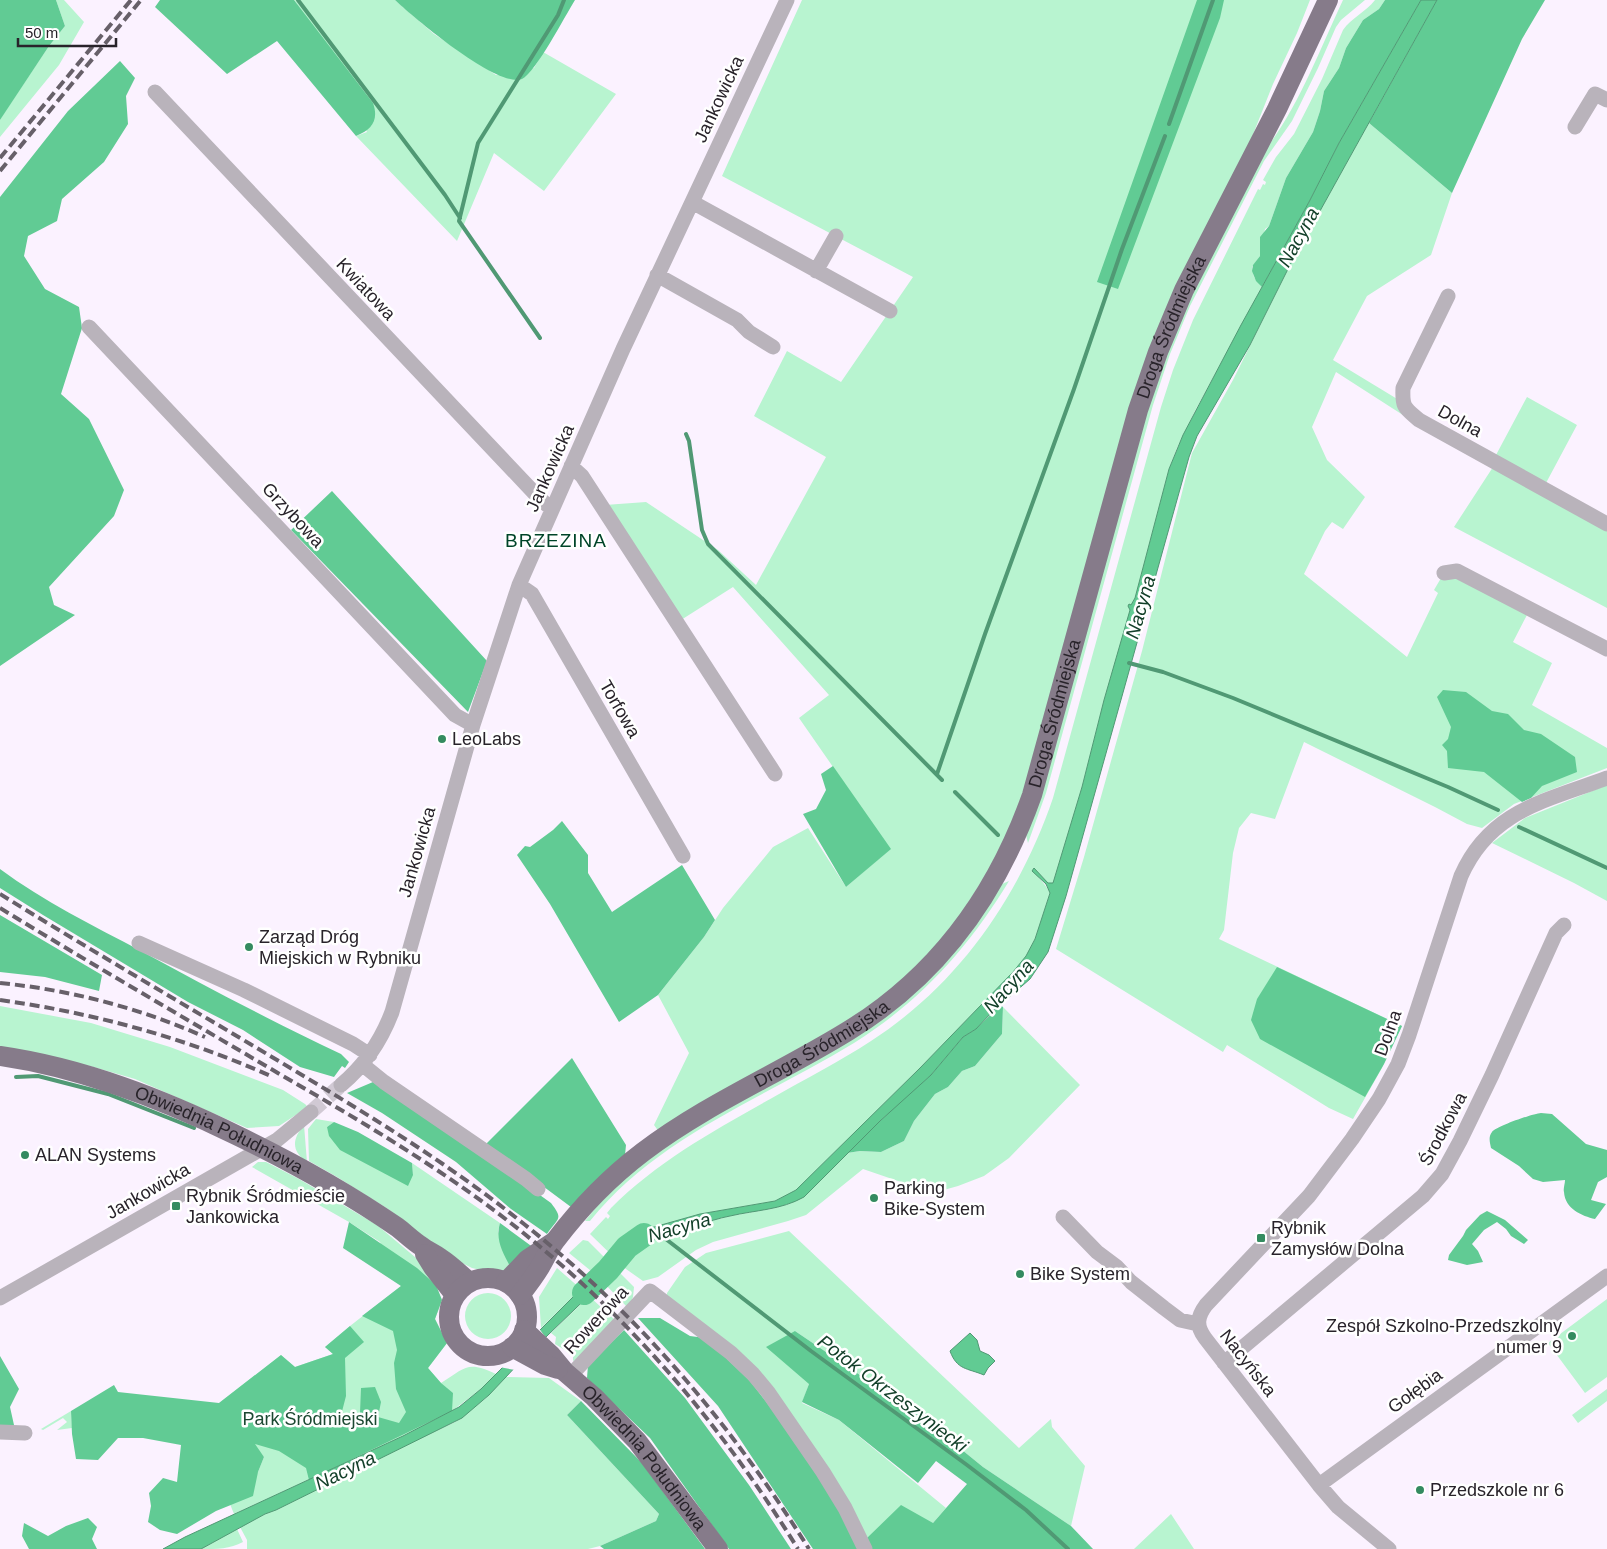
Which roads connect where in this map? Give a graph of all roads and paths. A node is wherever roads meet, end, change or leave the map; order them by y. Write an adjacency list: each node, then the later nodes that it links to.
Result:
1 (787, 0): 6 (street, Jankowicka)
2 (1325, 4): 34 (main road, Droga Śródmiejska)
3 (155, 92): 15 (street, Kwiatowa)
4 (1607, 100): 5 (street)
5 (1575, 127)
6 (692, 202): 8 (street); 9 (street, Jankowicka)
7 (836, 236): 8 (street)
8 (816, 271): 11 (street)
9 (657, 275): 13 (street); 14 (street, Jankowicka)
10 (1448, 296): 16 (street, Dolna)
11 (890, 311)
12 (89, 327): 20 (street, Grzybowa)
13 (773, 347)
14 (571, 466): 15 (street, Jankowicka); 21 (street)
15 (552, 509): 18 (street, Jankowicka)
16 (1607, 524)
17 (1444, 573): 19 (street)
18 (519, 585): 20 (street, Jankowicka); 23 (street, Torfowa)
19 (1607, 649)
20 (474, 725): 27 (street, Jankowicka)
21 (775, 774)
22 (1607, 778): 37 (street, Dolna)
23 (683, 856)
24 (1564, 924): 41 (street, Środkowa)
25 (138, 943): 27 (street)
26 (0, 1056): 30 (main road, Obwiednia Południowa)
27 (366, 1060): 28 (street, Jankowicka); 31 (street)
28 (342, 1085)
29 (311, 1112): 30 (street, Jankowicka)
30 (262, 1148): 35 (main road, Obwiednia Południowa); 36 (street, Jankowicka)
31 (538, 1190)
32 (1063, 1217): 37 (street, Nacyńska)
33 (1607, 1276): 45 (street, Gołębia)
34 (513, 1288): 35 (main road); 38 (main road)
35 (462, 1289): 39 (main road)
36 (0, 1298)
37 (1198, 1324): 41 (street, Nacyńska)
38 (524, 1330): 39 (main road); 40 (main road, Obwiednia Południowa)
39 (512, 1347): 40 (main road, Obwiednia Południowa)
40 (548, 1360): 42 (main road, Obwiednia Południowa)
41 (1224, 1363): 45 (street, Nacyńska)
42 (567, 1374): 46 (main road, Obwiednia Południowa); 47 (street, Rowerowa)
43 (0, 1432): 44 (street)
44 (25, 1433)
45 (1318, 1485): 48 (street, Nacyńska)
46 (718, 1549)
47 (865, 1549)
48 (1389, 1549)

